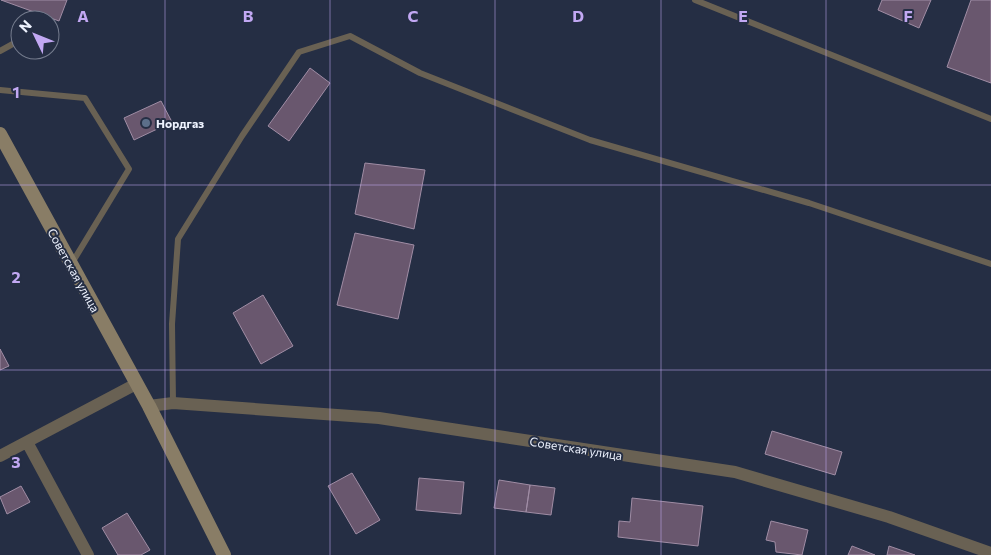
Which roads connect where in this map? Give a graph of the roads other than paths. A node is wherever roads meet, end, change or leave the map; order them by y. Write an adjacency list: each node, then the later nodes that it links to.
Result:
1 (695, 0): 3 (lane)
2 (0, 90): 5 (lane)
3 (991, 119)
4 (0, 134): 5 (main road, Советская улица)
5 (71, 264): 7 (main road, Советская улица)
6 (991, 264): 8 (lane)
7 (136, 384): 9 (main road, Советская улица); 10 (street)
8 (173, 403): 9 (street, Советская улица); 12 (street, Советская улица)
9 (149, 406): 14 (main road, Советская улица)
10 (27, 442): 11 (street); 13 (street)
11 (0, 456)
12 (991, 553)
13 (88, 555)
14 (224, 555)

